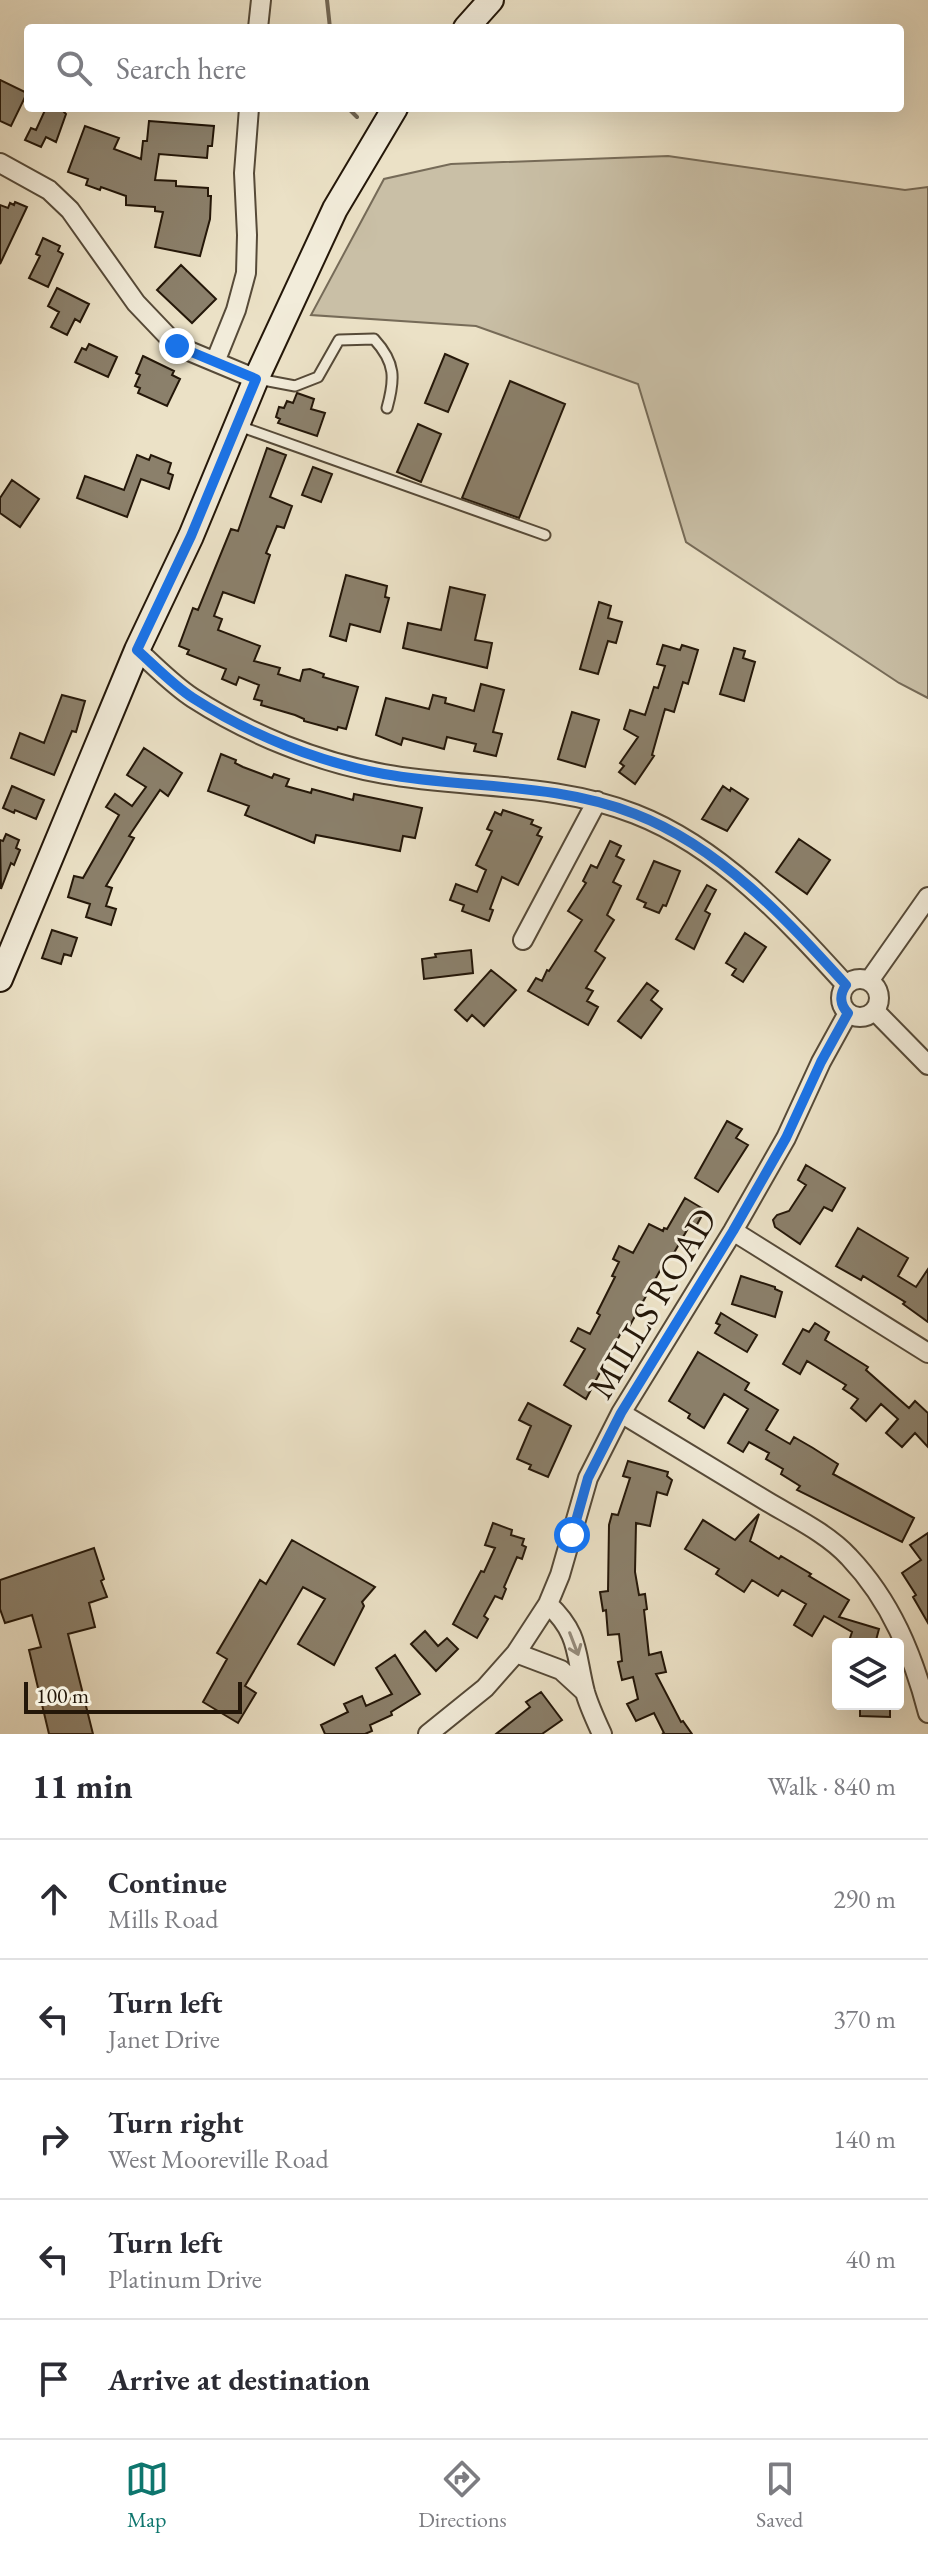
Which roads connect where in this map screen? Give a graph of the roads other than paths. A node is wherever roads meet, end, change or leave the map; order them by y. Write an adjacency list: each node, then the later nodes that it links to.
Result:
1 (261, 0): 3 (street)
2 (491, 0): 4 (main road)
3 (258, 24)
4 (470, 24)
5 (249, 112): 8 (street)
6 (393, 112): 9 (main road)
7 (0, 163): 8 (street)
8 (215, 362): 9 (street)
9 (256, 379): 10 (lane); 11 (main road)
10 (387, 408)
11 (236, 425): 12 (lane); 13 (main road)
12 (545, 535)
13 (137, 650): 14 (street); 17 (main road)
14 (597, 801): 16 (street); 19 (street)
15 (928, 897): 18 (street)
16 (523, 940)
17 (0, 979)
18 (869, 981): 19 (street); 20 (street)
19 (846, 985): 21 (street)
20 (875, 1011): 21 (street); 22 (street)
21 (848, 1013): 23 (street, MILLS ROAD)
22 (928, 1065)
23 (733, 1231): 24 (street); 25 (street, MILLS ROAD)
24 (928, 1353)
25 (621, 1413): 26 (street, MILLS ROAD); 29 (street)
26 (548, 1604): 27 (street, MILLS ROAD); 28 (street, one-way to 28)
27 (516, 1653): 28 (street); 30 (street, MILLS ROAD)
28 (585, 1692): 31 (street)
29 (928, 1713)
30 (428, 1734)
31 (602, 1734)

